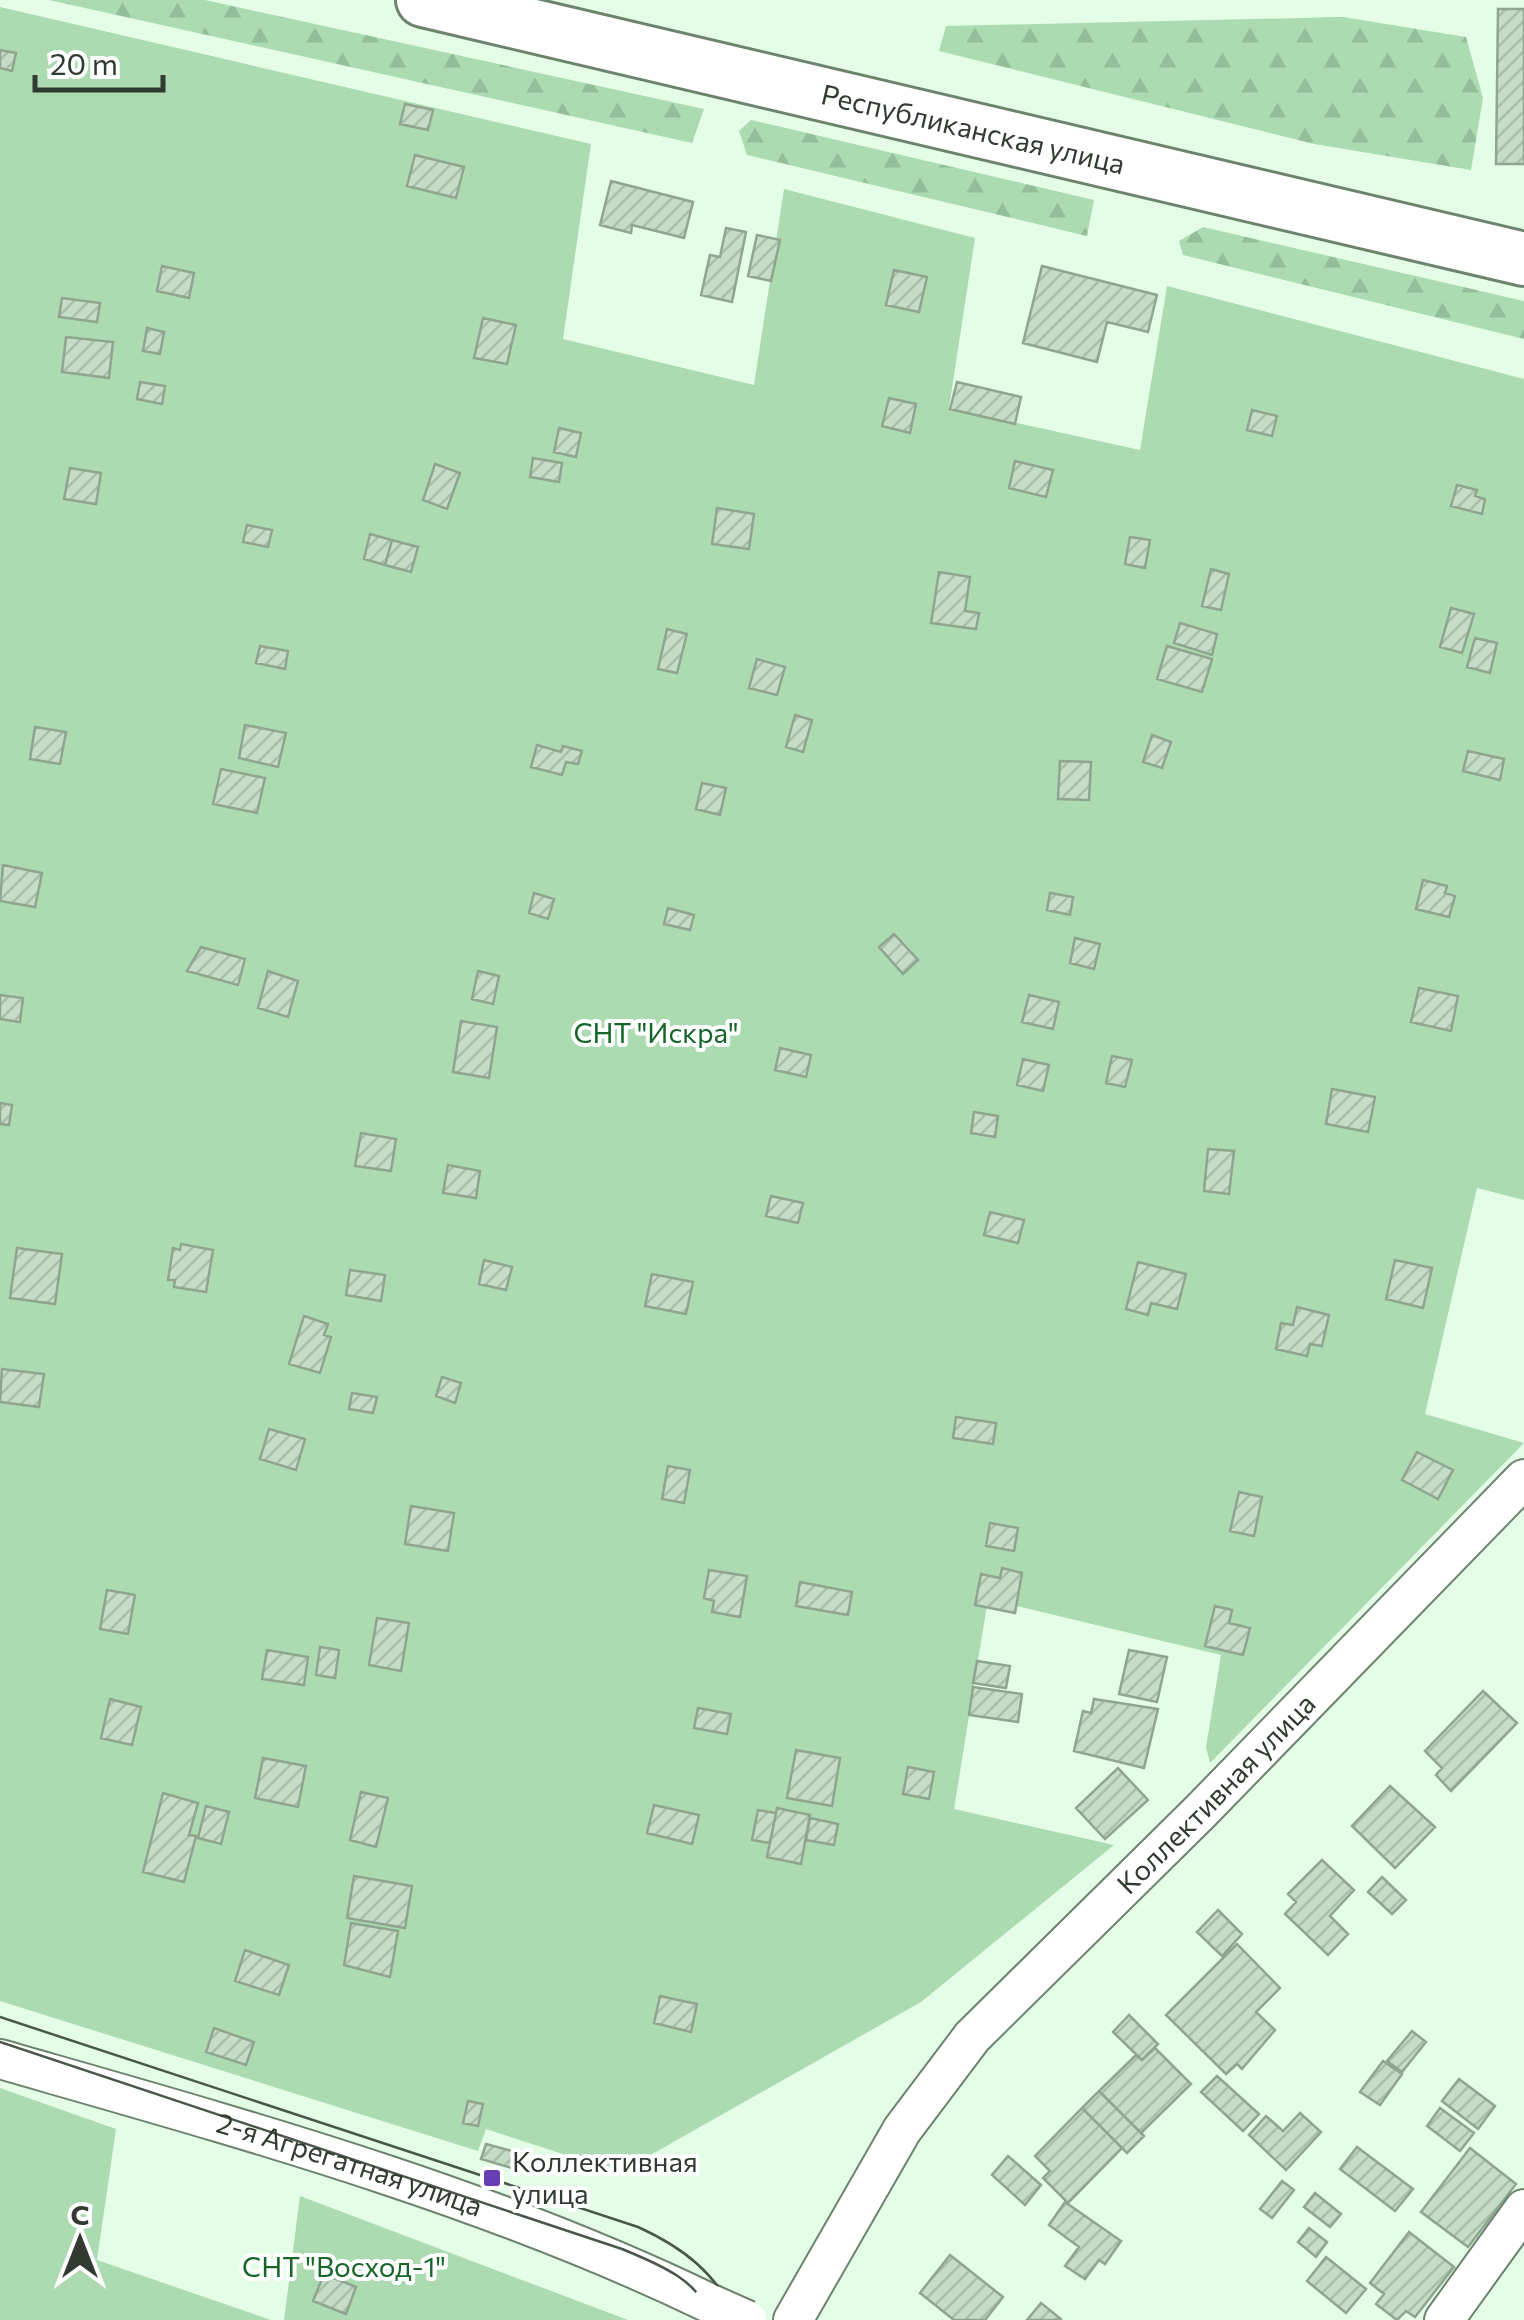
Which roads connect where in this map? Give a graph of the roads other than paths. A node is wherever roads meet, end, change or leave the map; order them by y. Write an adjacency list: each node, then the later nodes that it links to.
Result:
1 (423, 0): 2 (main road, Республиканская улица)
2 (1524, 260)
3 (1524, 1479): 7 (street, Коллективная улица)
4 (0, 2059): 6 (street, 2-я Агрегатная улица, bridge)
5 (1524, 2208): 8 (street)
6 (747, 2320)
7 (792, 2320)
8 (1444, 2320)

